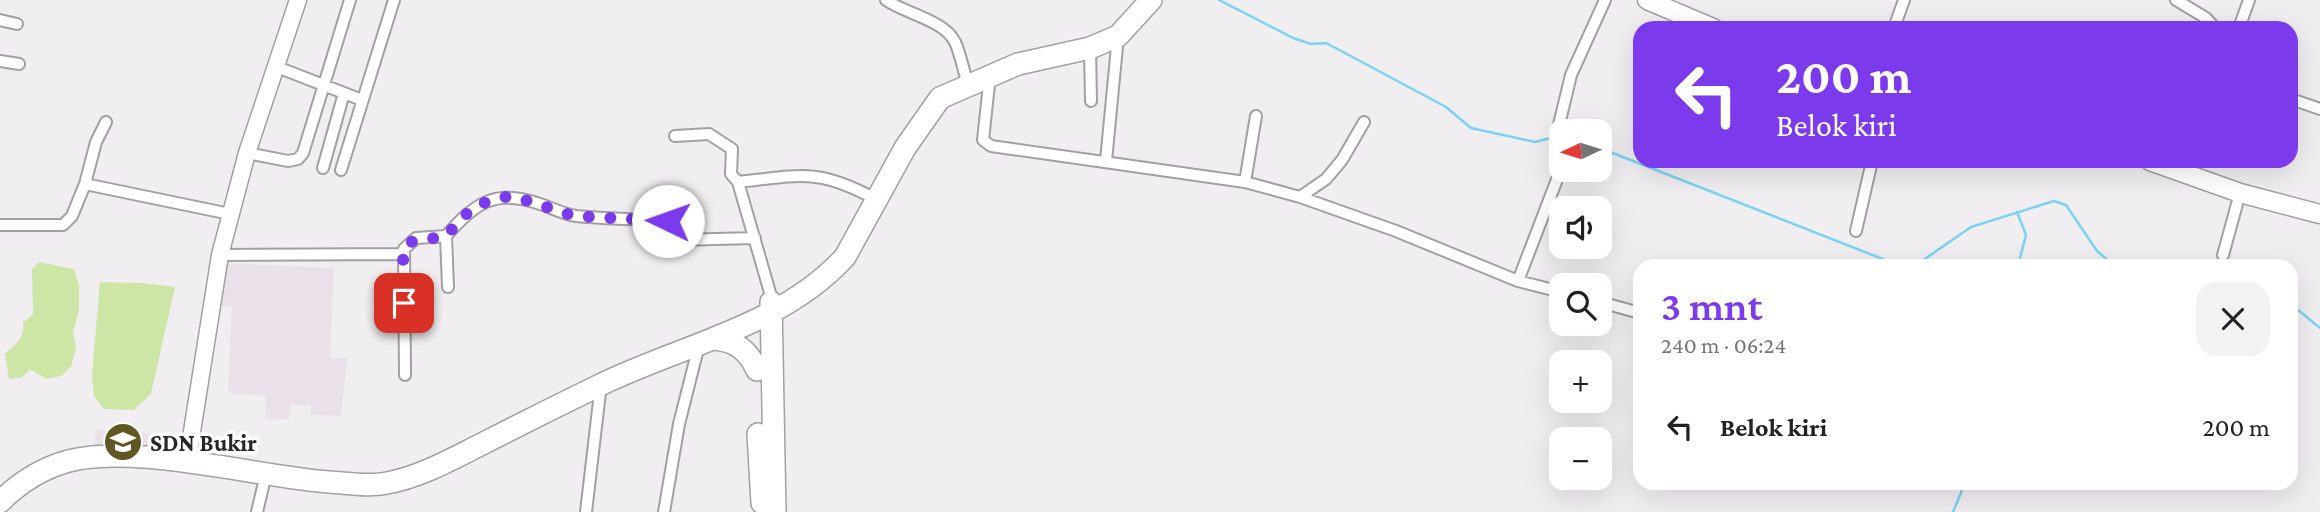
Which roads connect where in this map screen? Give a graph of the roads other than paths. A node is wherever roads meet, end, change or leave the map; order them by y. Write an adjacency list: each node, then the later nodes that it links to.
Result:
1 (298, 0): 21 (main road)
2 (350, 0): 24 (street)
3 (394, 0): 26 (street)
4 (886, 0): 23 (street)
5 (1151, 0): 17 (highway)
6 (1605, 0): 31 (street)
7 (1647, 0): 12 (main road)
8 (1904, 0): 13 (street)
9 (2176, 0): 14 (street)
10 (2249, 0): 15 (street)
11 (0, 20): 16 (street)
12 (1696, 21)
13 (1896, 21)
14 (2209, 21)
15 (2242, 21)
16 (17, 24)
17 (1118, 36): 18 (highway); 36 (street)
18 (1090, 48): 22 (highway); 27 (street)
19 (0, 61): 20 (street)
20 (19, 64)
21 (277, 67): 24 (street); 35 (main road)
22 (990, 75): 23 (highway); 36 (street)
23 (968, 84): 47 (highway)
24 (324, 86): 25 (street); 35 (street)
25 (344, 93): 26 (street); 37 (street)
26 (362, 100): 40 (street)
27 (1091, 101)
28 (2298, 101): 29 (street)
29 (2320, 109)
30 (1256, 116): 42 (street)
31 (1563, 119)
32 (106, 122): 44 (street)
33 (1364, 122): 46 (street)
34 (675, 136): 41 (street)
35 (247, 153): 48 (main road)
36 (1106, 161): 42 (street)
37 (323, 168)
38 (1870, 168): 51 (street)
39 (2169, 168): 45 (main road)
40 (341, 170)
41 (738, 181): 47 (street); 53 (street)
42 (1245, 182): 46 (street)
43 (1556, 182): 58 (street)
44 (85, 184): 48 (street); 50 (street)
45 (2239, 193): 49 (main road); 57 (street)
46 (1300, 197): 58 (street)
47 (877, 200): 54 (highway)
48 (230, 214): 56 (main road)
49 (2320, 214)
50 (0, 225)
51 (1856, 231)
52 (446, 236): 53 (street); 55 (street); 59 (street)
53 (755, 238): 63 (street)
54 (858, 238): 61 (highway); 63 (highway)
55 (403, 254): 56 (street); 69 (street)
56 (220, 255): 71 (main road)
57 (2223, 255)
58 (1518, 281): 60 (street)
59 (448, 287)
60 (1549, 289)
61 (800, 295): 63 (highway); 66 (highway)
62 (1612, 305): 64 (street)
63 (765, 308): 65 (highway); 66 (highway); 67 (highway); 68 (highway)
64 (1633, 311)
65 (705, 342): 67 (highway); 68 (highway); 76 (street)
66 (770, 344): 78 (highway)
67 (668, 354): 70 (highway)
68 (757, 370): 77 (highway)
69 (405, 375)
70 (601, 384): 72 (highway); 75 (street)
71 (187, 463): 72 (highway); 73 (highway)
72 (266, 474): 74 (street)
73 (0, 502)
74 (257, 512)
75 (586, 512)
76 (664, 512)
77 (762, 512)
78 (775, 512)

